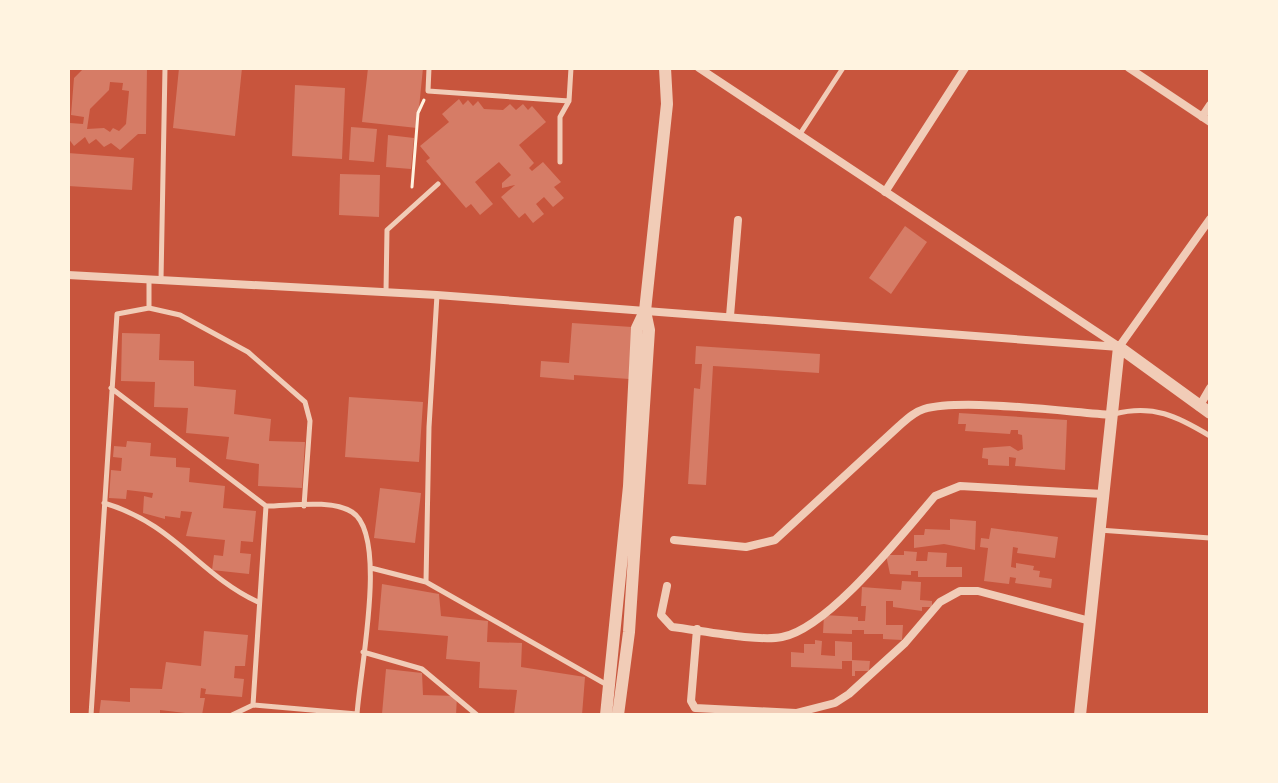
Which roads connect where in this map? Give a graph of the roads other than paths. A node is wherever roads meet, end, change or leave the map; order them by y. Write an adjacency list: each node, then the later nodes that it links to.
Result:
1 (165, 68): 19 (lane)
2 (429, 68): 9 (lane)
3 (571, 68): 9 (lane)
4 (665, 68): 24 (street)
5 (699, 68): 12 (street)
6 (843, 68): 12 (lane)
7 (965, 68): 15 (street)
8 (1129, 68): 11 (street)
9 (569, 101): 13 (lane)
10 (1210, 105): 11 (street)
11 (1206, 120)
12 (800, 135): 15 (street)
13 (560, 162)
14 (438, 184): 21 (lane)
15 (885, 192): 26 (street)
16 (1210, 219): 26 (street)
17 (738, 220): 25 (street)
18 (68, 275): 20 (street)
19 (161, 280): 20 (street); 21 (street)
20 (149, 281): 23 (lane)
21 (386, 293): 22 (street)
22 (437, 295): 24 (street); 40 (lane)
23 (149, 308): 27 (lane); 35 (lane)
24 (645, 311): 25 (street); 46 (street)
25 (730, 316): 26 (street)
26 (1119, 347): 29 (street); 30 (street)
27 (110, 388): 33 (lane); 34 (lane)
28 (1210, 388): 29 (street)
29 (1205, 410)
30 (1112, 415): 31 (lane); 32 (street); 38 (street)
31 (1210, 436)
32 (1103, 494): 36 (street); 44 (street)
33 (104, 503): 42 (lane); 50 (lane)
34 (266, 506): 35 (lane); 42 (lane)
35 (304, 506): 39 (lane)
36 (1099, 530): 37 (lane); 43 (street)
37 (1210, 538)
38 (674, 540)
39 (371, 568): 40 (lane); 45 (lane)
40 (426, 582): 46 (lane)
41 (667, 586): 44 (street)
42 (258, 602): 47 (lane)
43 (1090, 621): 44 (street); 55 (street)
44 (697, 629)
45 (363, 652): 49 (lane); 52 (lane)
46 (616, 688): 53 (street); 54 (street)
47 (253, 705): 48 (lane); 51 (lane)
48 (291, 712): 49 (lane)
49 (357, 714)
50 (91, 715)
51 (232, 715)
52 (477, 715)
53 (606, 715)
54 (618, 715)
55 (1080, 715)

